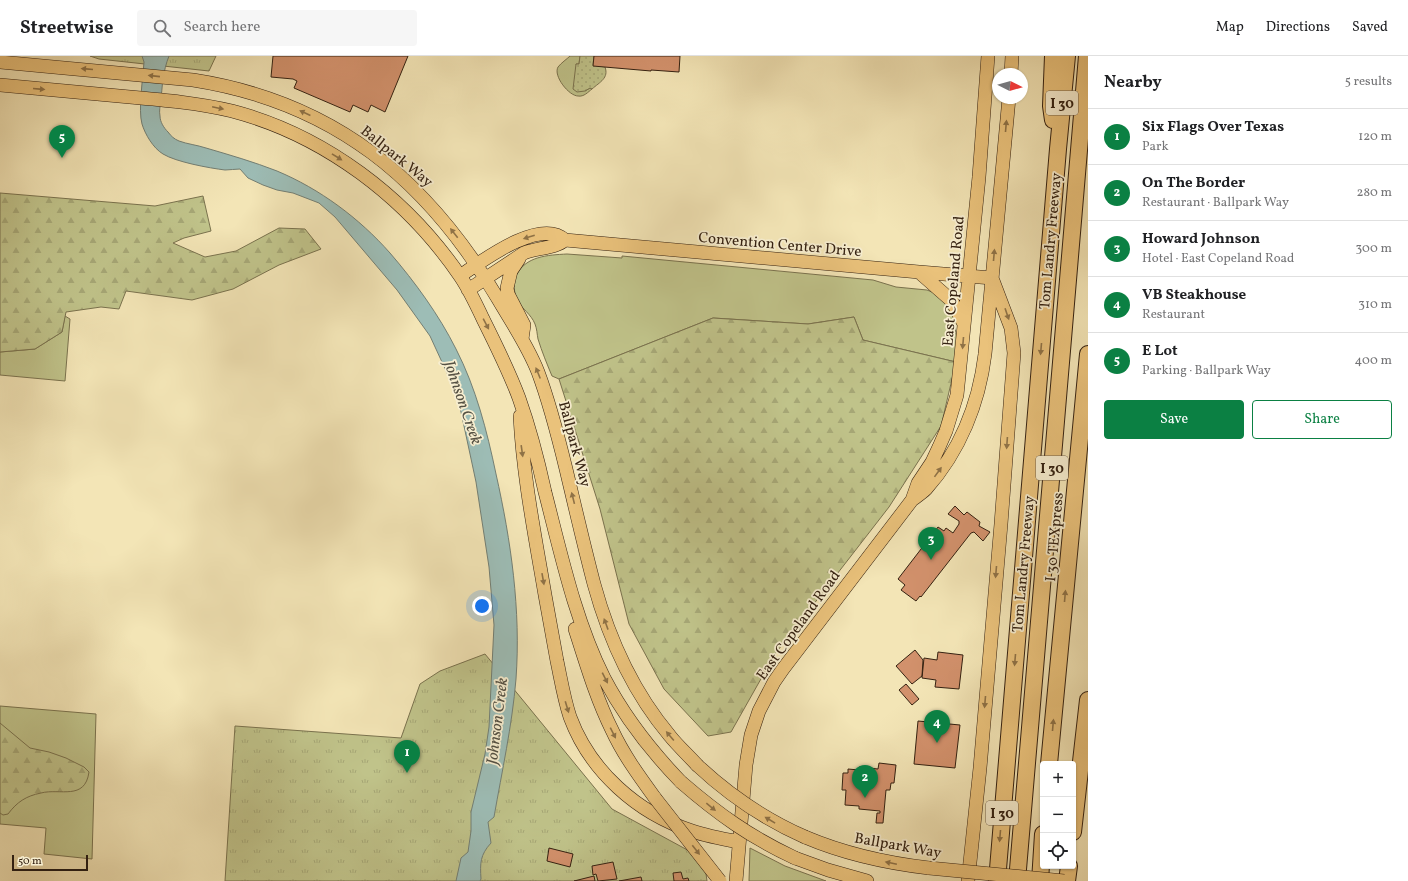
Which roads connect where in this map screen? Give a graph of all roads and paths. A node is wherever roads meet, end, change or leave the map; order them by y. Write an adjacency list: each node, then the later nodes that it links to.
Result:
1 (988, 56): 19 (main road, East Copeland Road)
2 (1012, 56): 7 (main road)
3 (1054, 56): 10 (highway)
4 (1067, 56): 10 (highway, Tom Landry Freeway / I 30)
5 (1087, 56): 44 (highway, I 30)
6 (0, 62): 11 (main road, Ballpark Way, one-way to 6)
7 (1011, 68)
8 (0, 85): 13 (main road, one-way to 13)
9 (1007, 104): 21 (main road, East Copeland Road, one-way to 9)
10 (1058, 149): 35 (highway, Tom Landry Freeway / I 30, one-way to 35)
11 (386, 163): 13 (main road); 16 (main road, Ballpark Way, one-way to 11)
12 (1087, 164): 45 (highway, I 30 TEXpress)
13 (371, 181): 18 (main road)
14 (565, 240): 15 (main road, Convention Center Drive); 16 (main road, Convention Center Drive, one-way to 16); 17 (main road, Convention Center Drive)
15 (524, 253): 20 (main road, Convention Center Drive); 24 (main road)
16 (477, 265): 18 (main road, Convention Center Drive); 20 (main road, Ballpark Way)
17 (919, 272): 19 (main road, Convention Center Drive); 23 (main road)
18 (460, 276): 22 (main road)
19 (969, 276): 21 (main road, Convention Center Drive); 23 (main road, East Copeland Road)
20 (485, 278): 22 (main road, Convention Center Drive); 24 (main road, Ballpark Way)
21 (992, 278): 29 (main road, East Copeland Road, one-way to 21); 41 (main road, one-way to 41)
22 (468, 290): 26 (main road, one-way to 26)
23 (964, 324): 29 (main road, East Copeland Road, one-way to 29)
24 (522, 339): 47 (main road, Ballpark Way, one-way to 24, bridge)
25 (1088, 354): 28 (highway, I 30 TEXpress)
26 (519, 398): 30 (main road); 34 (main road, one-way to 34)
27 (1088, 431): 28 (highway)
28 (1075, 489): 32 (highway, I 30 TEXpress, one-way to 28)
29 (912, 500): 34 (main road, East Copeland Road)
30 (556, 536): 38 (main road, one-way to 38, bridge); 40 (main road, one-way to 40, bridge)
31 (1088, 700): 33 (highway)
32 (1049, 761)
33 (1076, 806)
34 (739, 842): 39 (main road, East Copeland Road)
35 (999, 856): 42 (highway); 43 (highway, Tom Landry Freeway / I 30)
36 (1041, 869): 46 (highway)
37 (1069, 869): 48 (highway)
38 (720, 881)
39 (736, 881)
40 (868, 881)
41 (968, 881)
42 (988, 881)
43 (997, 881)
44 (1017, 881)
45 (1027, 881)
46 (1040, 881)
47 (1064, 881)
48 (1068, 881)

